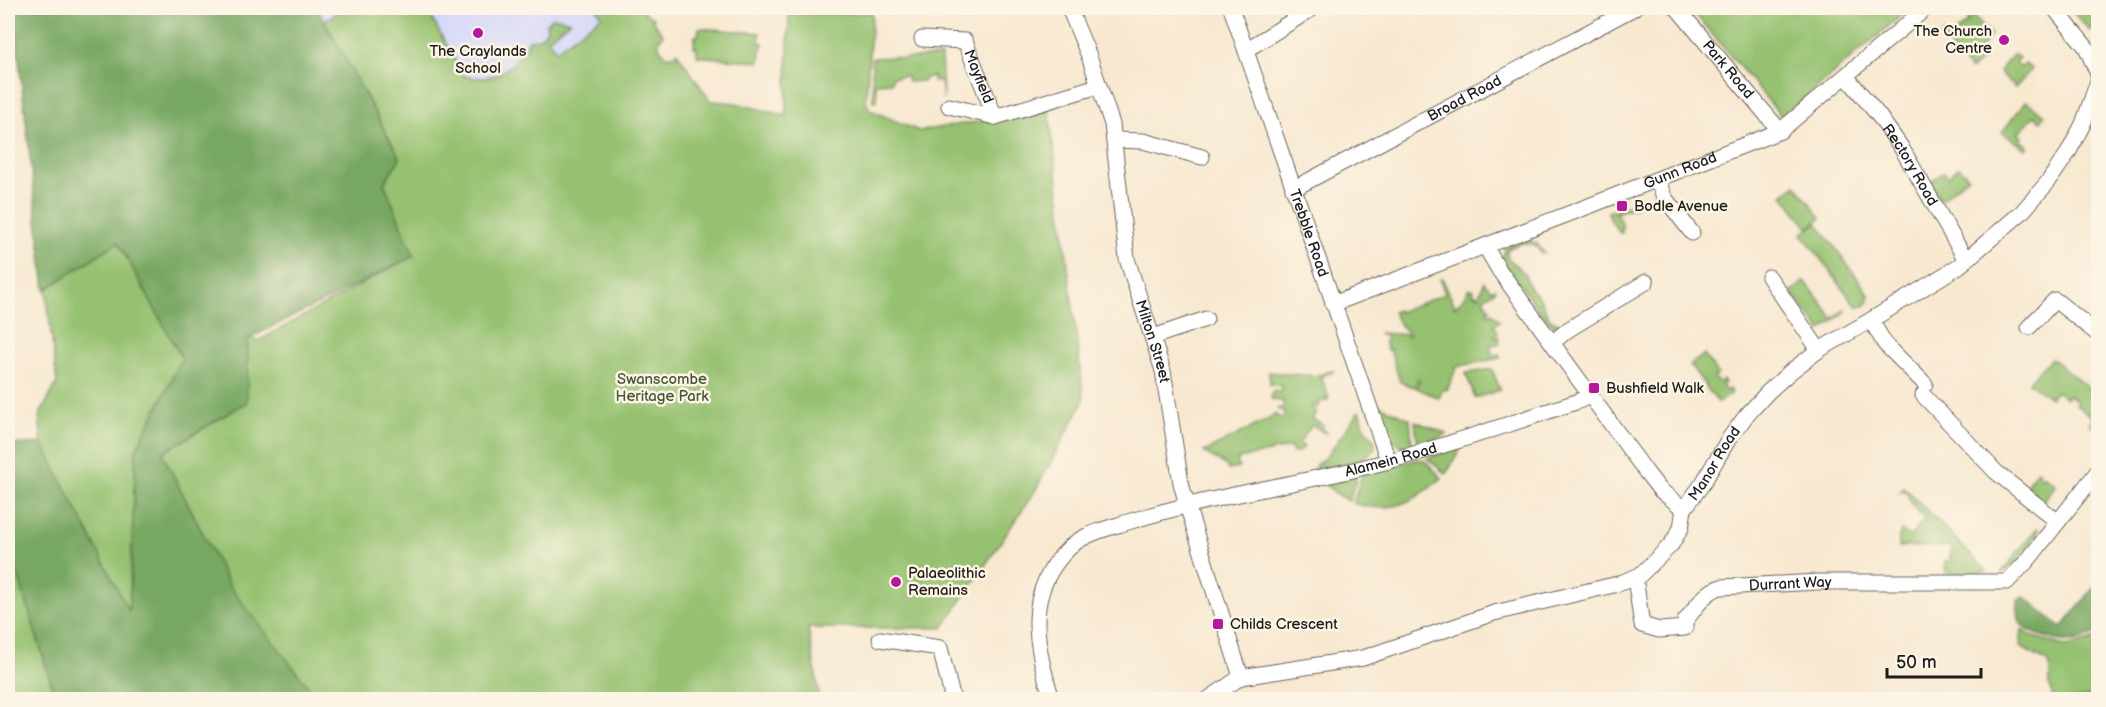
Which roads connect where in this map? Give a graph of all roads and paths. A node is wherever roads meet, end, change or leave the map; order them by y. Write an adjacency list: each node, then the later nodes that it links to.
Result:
1 (1069, 8): 13 (street, Milton Street)
2 (1231, 8): 9 (street, Trebble Road)
3 (1313, 8): 9 (street)
4 (1634, 8): 20 (street, Broad Road)
5 (1677, 8): 16 (street, Park Road)
6 (1926, 8): 11 (street, Gunn Road)
7 (2054, 8): 10 (street)
8 (922, 39): 15 (street, Mayfield)
9 (1246, 50): 20 (street, Trebble Road)
10 (2098, 74)
11 (1846, 76): 16 (street, Gunn Road); 23 (street, Rectory Road)
12 (2098, 81): 23 (street, Manor Road)
13 (1098, 86): 15 (street); 17 (street, Milton Street)
14 (949, 106): 15 (street)
15 (995, 117)
16 (1780, 131): 19 (street, Gunn Road)
17 (1114, 140): 18 (street); 31 (street, Milton Street)
18 (1202, 157)
19 (1658, 180): 21 (street); 22 (street, Gunn Road)
20 (1293, 189): 26 (street, Trebble Road)
21 (1692, 233)
22 (1485, 246): 26 (street, Gunn Road); 32 (street)
23 (1966, 260): 28 (street, Manor Road)
24 (1769, 277): 33 (street)
25 (1646, 282): 32 (street)
26 (1333, 304): 35 (street, Trebble Road)
27 (1206, 319): 31 (street)
28 (1871, 320): 33 (street, Manor Road); 39 (street)
29 (2029, 327): 30 (street)
30 (2098, 334)
31 (1153, 337): 37 (street, Milton Street)
32 (1553, 342): 34 (street)
33 (1820, 350): 38 (street, Manor Road)
34 (1591, 394): 35 (street, Alamein Road); 38 (street)
35 (1388, 460): 37 (street, Alamein Road)
36 (2098, 471): 39 (street)
37 (1187, 505): 42 (street, Milton Street); 44 (street)
38 (1684, 509): 40 (street, Manor Road)
39 (2058, 522): 40 (street, Durrant Way)
40 (1635, 578): 42 (street, Manor Road)
41 (880, 639): 43 (street)
42 (1241, 677): 45 (street, Manor Road)
43 (953, 699)
44 (1052, 699)
45 (1207, 699)

